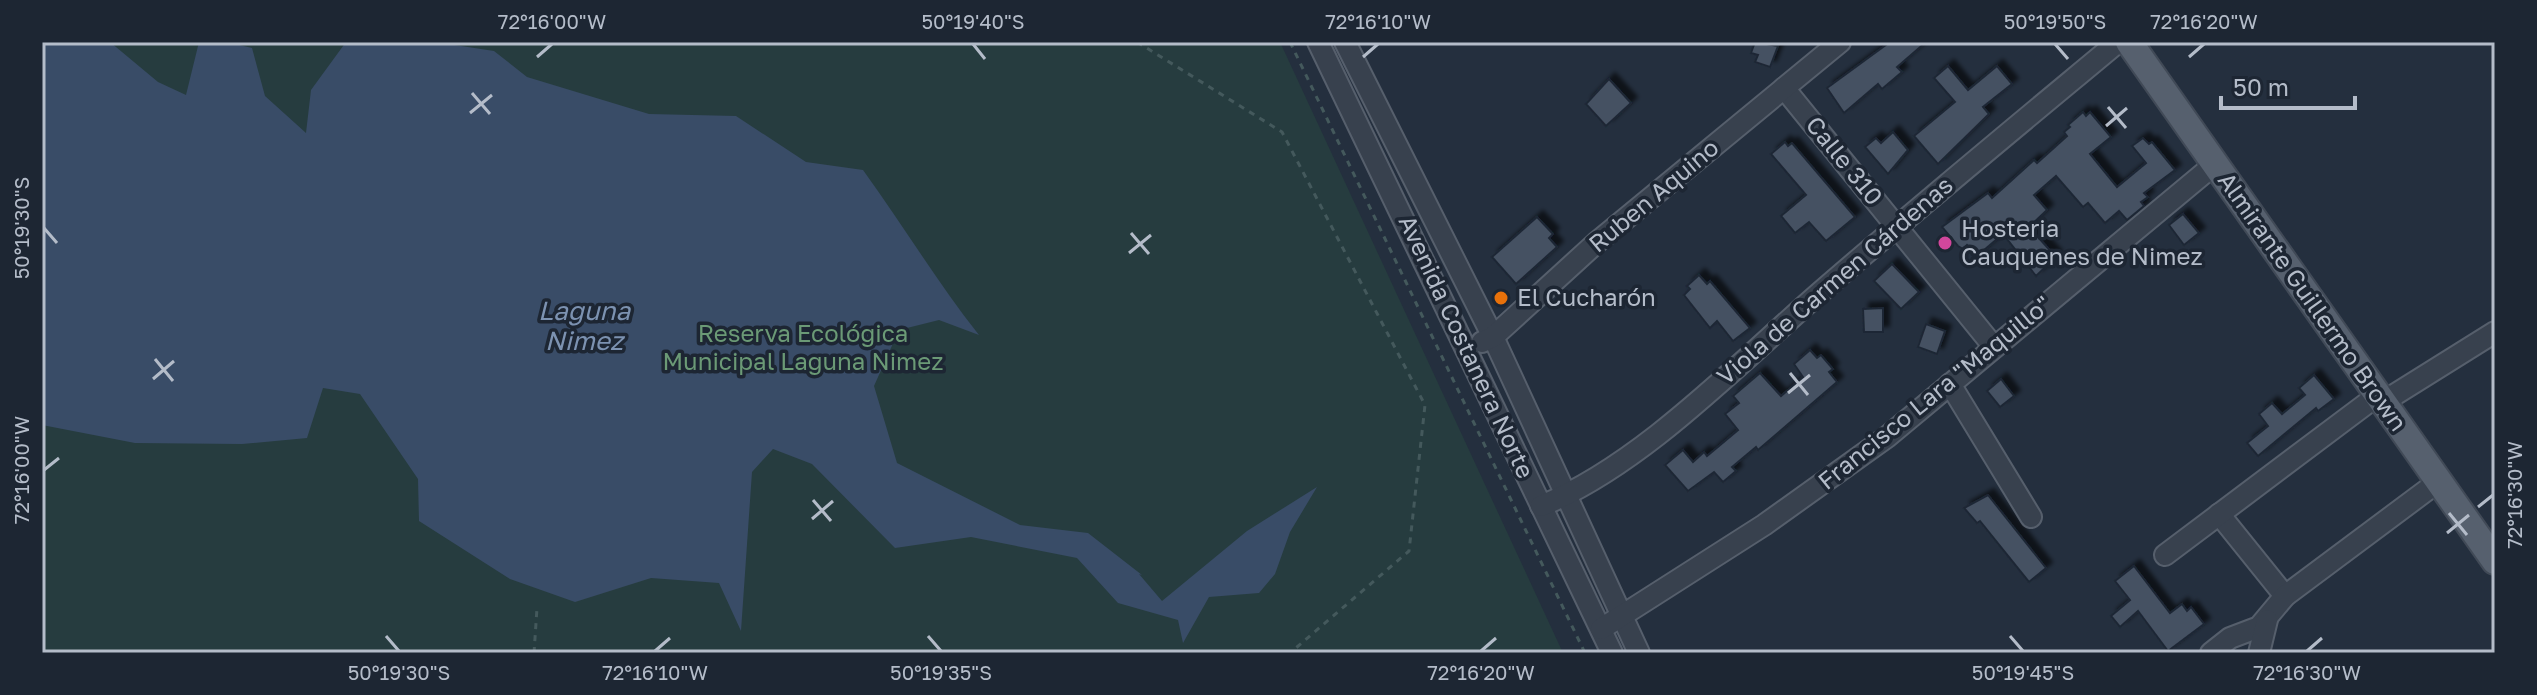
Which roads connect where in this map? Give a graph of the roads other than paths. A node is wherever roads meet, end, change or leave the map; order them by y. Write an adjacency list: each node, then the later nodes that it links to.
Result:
1 (1318, 42): 11 (street, Avenida Costanera Norte)
2 (1345, 42): 9 (street, Avenida Costanera Norte)
3 (1840, 42): 5 (street, Ruben Aquino)
4 (2130, 43): 6 (main road, Almirante Guillermo Brown); 7 (street, Viola de Carmen Cárdenas)
5 (1784, 88): 7 (street, Calle 310); 9 (street, Ruben Aquino)
6 (2215, 164): 10 (street, Francisco Lara "Maquillo"); 13 (main road, Almirante Guillermo Brown)
7 (1897, 225): 10 (street, Calle 310); 15 (street, Viola de Carmen Cárdenas)
8 (2495, 332): 13 (street)
9 (1493, 337): 11 (street, Ruben Aquino); 15 (street, Avenida Costanera Norte)
10 (1994, 347): 12 (street, Francisco Lara "Maquillo")
11 (1468, 349): 16 (street, Avenida Costanera Norte)
12 (1950, 384): 18 (street); 22 (street, Francisco Lara "Maquillo")
13 (2380, 398): 14 (main road, Almirante Guillermo Brown); 17 (street)
14 (2439, 481): 20 (main road, Almirante Guillermo Brown); 21 (street)
15 (1564, 497): 16 (street, Viola de Carmen Cárdenas); 22 (street, Avenida Costanera Norte)
16 (1541, 506): 24 (street, Avenida Costanera Norte)
17 (2219, 514): 19 (street); 21 (street)
18 (2031, 517)
19 (2165, 555)
20 (2495, 561)
21 (2285, 596): 23 (street)
22 (1621, 616): 24 (street, Francisco Lara "Maquillo"); 26 (street, Avenida Costanera Norte)
23 (2267, 620): 27 (street); 28 (street)
24 (1601, 629): 25 (street, Avenida Costanera Norte)
25 (1612, 653)
26 (1639, 653)
27 (2211, 653)
28 (2259, 653)

